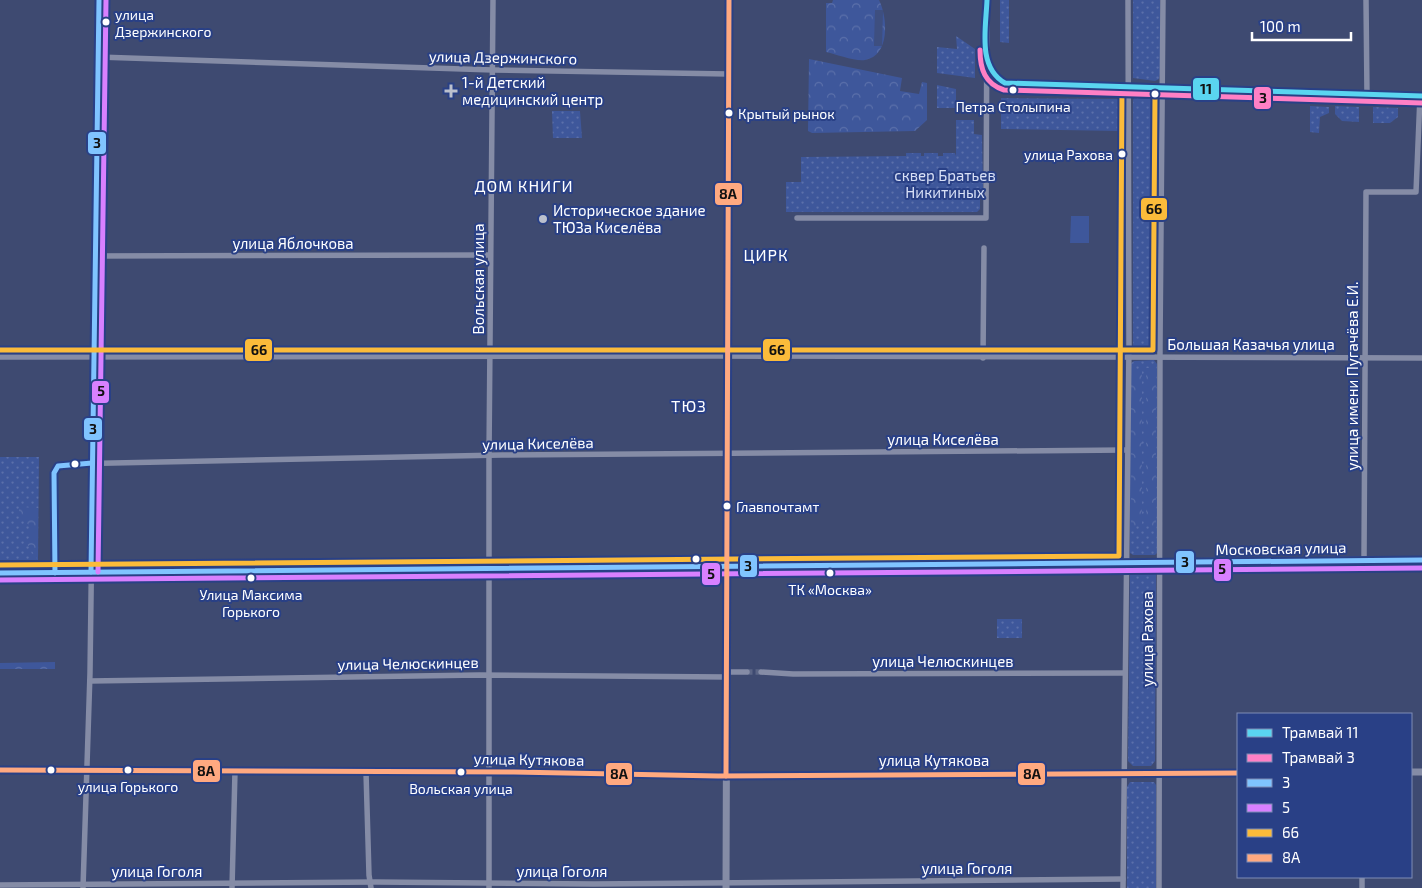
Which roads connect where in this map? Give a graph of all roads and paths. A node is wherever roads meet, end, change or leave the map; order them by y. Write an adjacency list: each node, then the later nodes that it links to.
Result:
1 (99, 0): 8 (street)
2 (493, 0): 9 (street, Вольская улица)
3 (729, 0): 10 (street)
4 (987, 0): 11 (street)
5 (1128, 0): 12 (street)
6 (1164, 0): 13 (street, улица Рахова)
7 (1366, 0): 14 (street)
8 (98, 57): 9 (street, улица Дзержинского); 19 (street)
9 (493, 70): 10 (street, улица Дзержинского); 18 (street, Вольская улица)
10 (728, 74): 20 (street)
11 (988, 83): 12 (street); 16 (street)
12 (1129, 87): 13 (street); 24 (street)
13 (1163, 87): 14 (street); 25 (street, улица Рахова)
14 (1366, 94): 15 (street)
15 (1421, 96): 27 (street, улица имени Пугачёва Е.И.)
16 (797, 218)
17 (984, 248): 26 (street)
18 (490, 255): 19 (street, улица Яблочкова); 23 (street, Вольская улица)
19 (95, 256): 22 (street)
20 (728, 356): 23 (street, Большая Казачья улица); 26 (street, Большая Казачья улица); 30 (street)
21 (0, 357): 22 (street, Большая Казачья улица)
22 (93, 357): 23 (street, Большая Казачья улица); 32 (street)
23 (490, 357): 31 (street, Вольская улица)
24 (1128, 357): 25 (street, Большая Казачья улица); 26 (street, Большая Казачья улица); 29 (street, улица Рахова)
25 (1160, 357): 27 (street, Большая Казачья улица); 35 (street, улица Рахова)
26 (983, 358)
27 (1364, 358): 28 (street, Большая Казачья улица); 33 (street, улица имени Пугачёва Е.И.)
28 (1422, 358)
29 (1126, 450): 30 (street, улица Киселёва); 36 (street, улица Рахова)
30 (726, 454): 31 (street, улица Киселёва); 37 (street)
31 (489, 456): 32 (street, улица Киселёва); 38 (street, Вольская улица)
32 (92, 463): 39 (street); 41 (street, улица Киселёва)
33 (1364, 560): 34 (main road, Московская улица); 35 (main road, Московская улица)
34 (1422, 560)
35 (1160, 562): 36 (main road, Московская улица); 55 (street, улица Рахова)
36 (1126, 563): 37 (main road, Московская улица); 44 (street, улица Рахова)
37 (726, 565): 38 (main road, Московская улица); 45 (street)
38 (489, 568): 39 (main road, Московская улица); 46 (street, Вольская улица)
39 (91, 572): 41 (main road, Московская улица); 47 (street)
40 (0, 573): 41 (main road, Московская улица)
41 (55, 573)
42 (748, 672): 45 (street, улица Челюскинцев)
43 (761, 672): 44 (street, улица Челюскинцев)
44 (1125, 672): 53 (street, улица Рахова)
45 (726, 674): 46 (street, улица Челюскинцев); 56 (street)
46 (490, 675): 47 (street, улица Челюскинцев); 52 (street, Вольская улица)
47 (90, 681): 49 (street)
48 (0, 770): 49 (street, улица Кутякова)
49 (87, 770): 50 (street, улица Кутякова); 62 (street)
50 (235, 771): 51 (street, улица Кутякова); 63 (street)
51 (366, 772): 52 (street, улица Кутякова); 59 (street)
52 (491, 772): 56 (street, улица Кутякова); 60 (street, Вольская улица)
53 (1124, 773): 55 (street, улица Кутякова); 56 (street, улица Кутякова); 57 (street, улица Рахова)
54 (1237, 773): 55 (street, улица Кутякова)
55 (1159, 774): 65 (street, улица Рахова)
56 (726, 776): 61 (street)
57 (1124, 879): 61 (street, улица Гоголя); 64 (street, улица Рахова)
58 (0, 885): 62 (street, улица Гоголя)
59 (370, 885): 60 (street, улица Гоголя); 63 (street, улица Гоголя)
60 (489, 885): 61 (street, улица Гоголя)
61 (726, 885)
62 (83, 886): 63 (street, улица Гоголя)
63 (232, 886)
64 (1123, 888)
65 (1159, 888)

